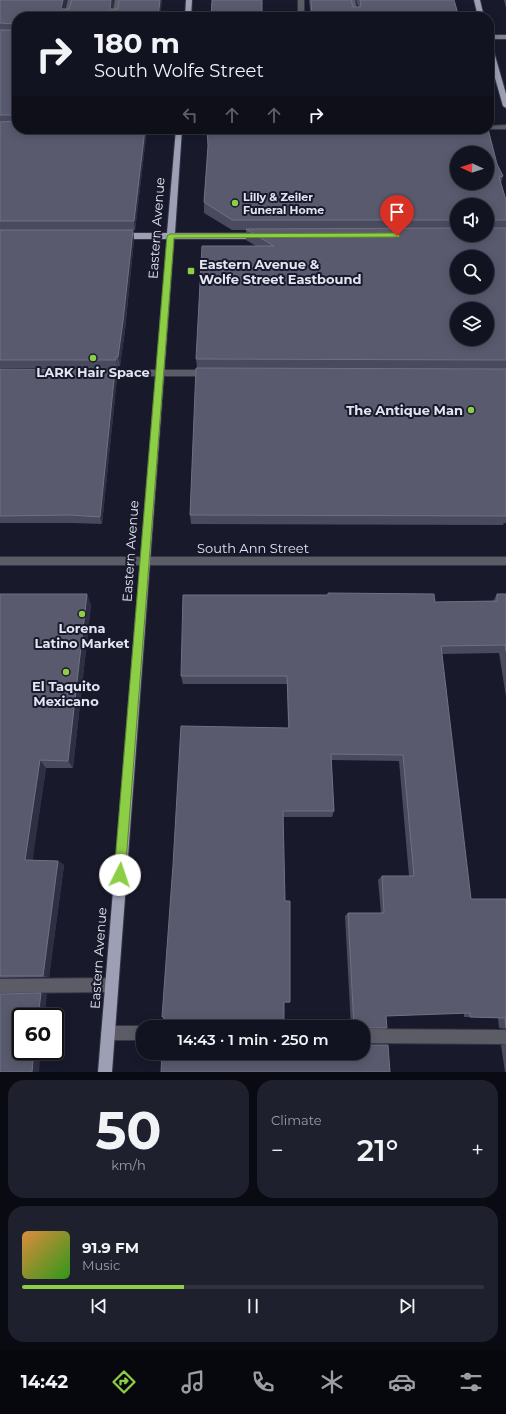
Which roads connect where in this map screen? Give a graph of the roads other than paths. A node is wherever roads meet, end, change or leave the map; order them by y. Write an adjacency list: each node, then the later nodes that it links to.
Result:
1 (71, 0): 7 (street)
2 (118, 0): 8 (street)
3 (189, 0): 9 (main road)
4 (301, 0): 10 (street)
5 (352, 0): 11 (street)
6 (477, 0): 12 (main road)
7 (68, 12)
8 (116, 12)
9 (188, 12)
10 (301, 12)
11 (354, 12)
12 (480, 12)
13 (494, 37): 14 (main road)
14 (506, 37)
15 (494, 63): 16 (main road)
16 (506, 106)
17 (494, 128): 18 (street)
18 (506, 128)
19 (179, 134): 21 (main road, Eastern Avenue)
20 (110, 236): 21 (main road)
21 (170, 236): 22 (main road); 24 (main road, Eastern Avenue)
22 (272, 236)
23 (96, 373): 24 (street)
24 (160, 373): 25 (street); 28 (main road, Eastern Avenue)
25 (215, 373)
26 (0, 561): 28 (street, South Ann Street)
27 (506, 561): 28 (street, South Ann Street)
28 (144, 562): 29 (main road, Eastern Avenue)
29 (111, 985): 30 (street); 31 (main road, Eastern Avenue)
30 (0, 986)
31 (108, 1033): 32 (street); 35 (main road, Eastern Avenue)
32 (136, 1033)
33 (370, 1036): 34 (street)
34 (506, 1037)
35 (104, 1072)

